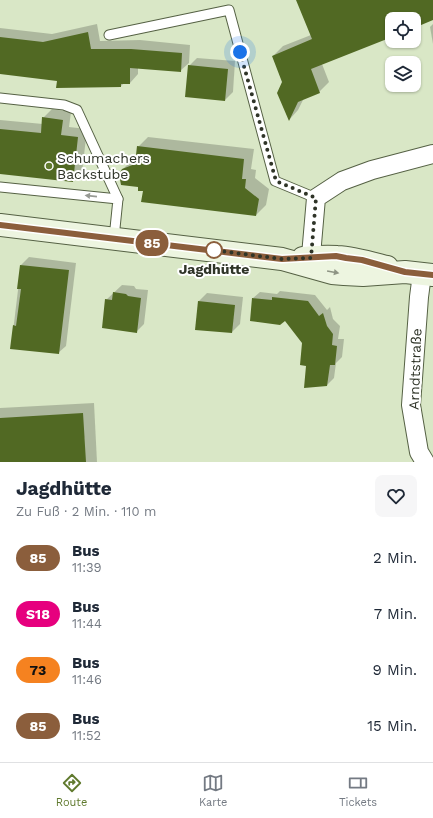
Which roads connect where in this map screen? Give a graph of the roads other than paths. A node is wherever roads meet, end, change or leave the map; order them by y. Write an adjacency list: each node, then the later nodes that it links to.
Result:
1 (109, 35): 5 (lane)
2 (0, 98): 6 (lane)
3 (433, 154): 5 (street)
4 (0, 187): 6 (lane, one-way to 4)
5 (316, 198): 9 (street)
6 (118, 199): 8 (lane)
7 (0, 225): 8 (main road)
8 (114, 238): 9 (main road)
9 (311, 262): 10 (main road)
10 (420, 274): 11 (street, Arndtstraße)
11 (425, 462)

